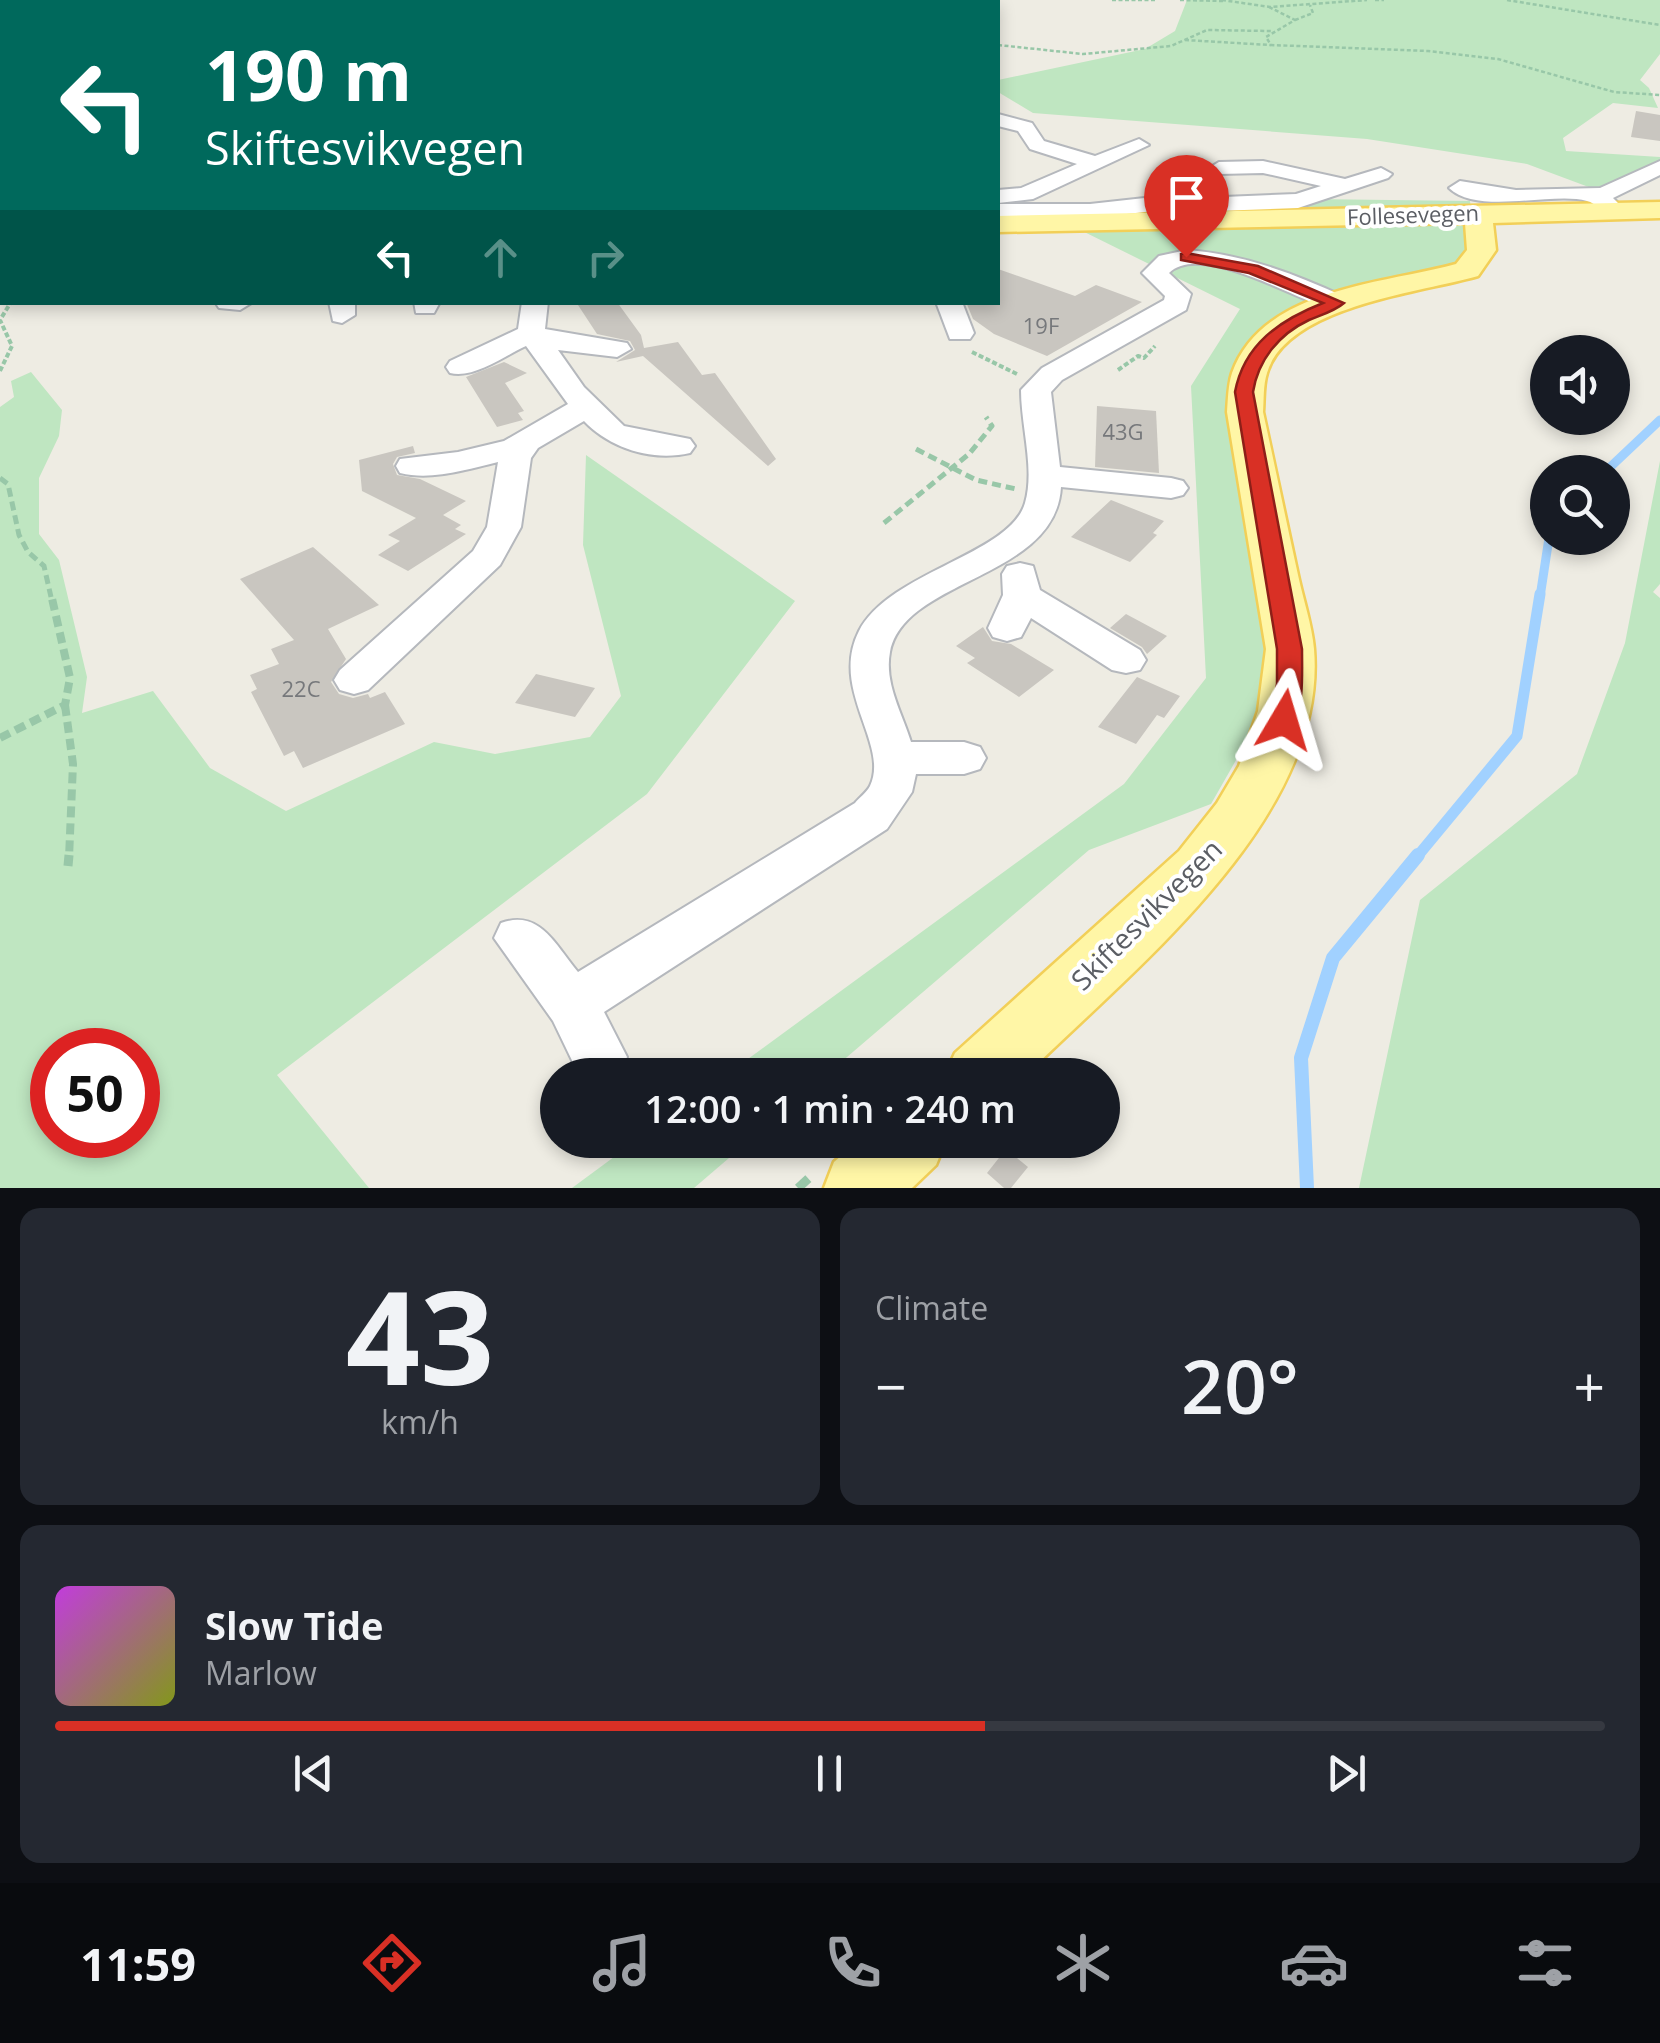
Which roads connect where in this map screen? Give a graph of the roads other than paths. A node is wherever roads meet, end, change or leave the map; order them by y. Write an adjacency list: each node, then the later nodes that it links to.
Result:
1 (1000, 120): 2 (street)
2 (1028, 134): 3 (street); 5 (street)
3 (1000, 136)
4 (1139, 145): 5 (street)
5 (1096, 163): 10 (street)
6 (1660, 167): 12 (street, Follesevegen)
7 (1219, 168): 9 (street, Follesevegen)
8 (1381, 174): 9 (street, Follesevegen)
9 (1344, 185): 15 (street, Follesevegen)
10 (1007, 188): 11 (street)
11 (1071, 190)
12 (1608, 202): 13 (main road, Follesevegen); 16 (main road, Follesevegen)
13 (1660, 210)
14 (1000, 211): 15 (street, Follesevegen)
15 (1205, 213): 16 (main road, Follesevegen); 17 (main road, Follesevegen)
16 (1471, 214): 18 (main road, Skiftesvikvegen)
17 (1000, 224)
18 (1336, 303): 28 (street); 38 (main road, Skiftesvikvegen)
19 (950, 305): 22 (street)
20 (532, 318): 21 (street); 23 (street); 24 (street)
21 (621, 336)
22 (964, 342)
23 (460, 367)
24 (586, 406): 25 (street); 26 (street)
25 (527, 440): 27 (street); 32 (street)
26 (679, 446)
27 (412, 466)
28 (1031, 482): 29 (street); 30 (street)
29 (1171, 488)
30 (1016, 539): 31 (street); 33 (street)
31 (1126, 660)
32 (354, 680)
33 (894, 758): 34 (street); 36 (street)
34 (964, 758)
35 (519, 938): 36 (street)
36 (572, 1004): 37 (street)
37 (599, 1057)
38 (998, 1058)
39 (892, 1158): 40 (main road)
40 (860, 1188)

